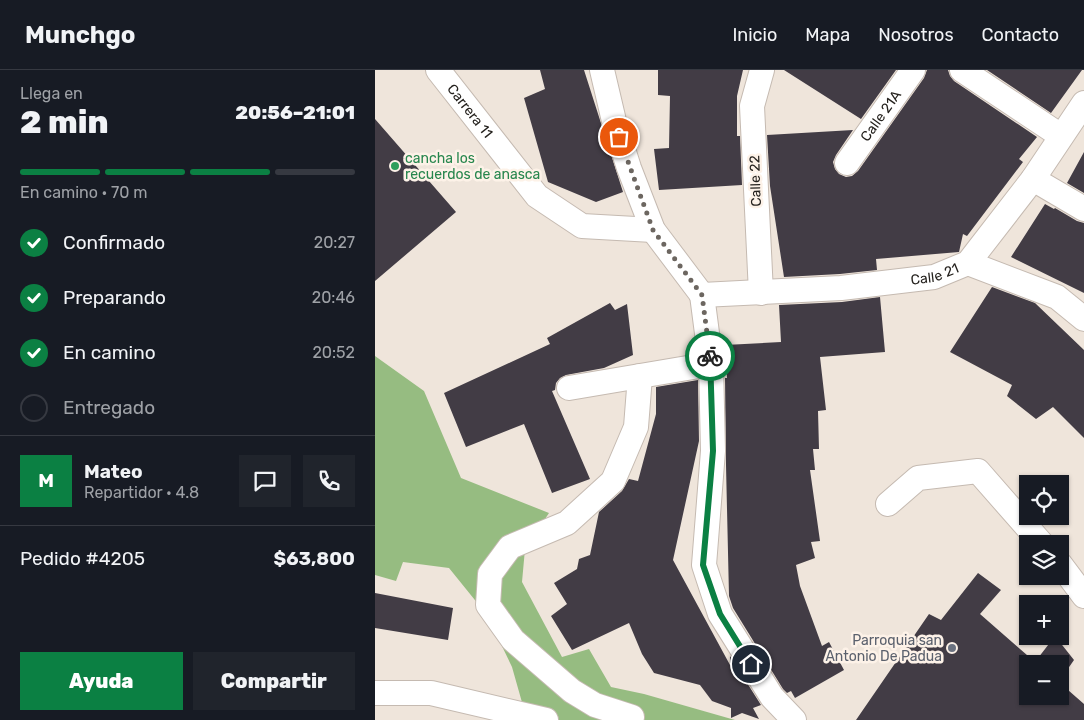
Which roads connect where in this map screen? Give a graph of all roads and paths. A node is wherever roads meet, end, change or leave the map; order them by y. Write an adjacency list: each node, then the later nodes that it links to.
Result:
1 (438, 70): 13 (street, Carrera 11)
2 (602, 70): 8 (street)
3 (617, 70): 8 (street)
4 (762, 70): 15 (street, Calle 22)
5 (913, 70): 10 (street, Calle 21A)
6 (962, 70): 9 (street)
7 (1084, 103): 9 (street, Calle 21)
8 (614, 121): 13 (street)
9 (1061, 136): 11 (street, Calle 21)
10 (847, 163)
11 (1033, 179): 12 (street); 14 (street, Calle 21)
12 (1084, 209)
13 (653, 230): 16 (street)
14 (968, 264): 15 (street, Calle 21); 17 (street)
15 (761, 293): 16 (street, Calle 21)
16 (702, 295): 18 (street)
17 (1084, 319)
18 (711, 364): 19 (street); 28 (street)
19 (640, 376): 20 (street); 26 (street)
20 (569, 388)
21 (889, 504): 22 (street)
22 (1034, 535)
23 (1069, 576): 24 (street)
24 (1084, 596)
25 (375, 693): 27 (street)
26 (632, 717)
27 (546, 720)
28 (794, 720)

